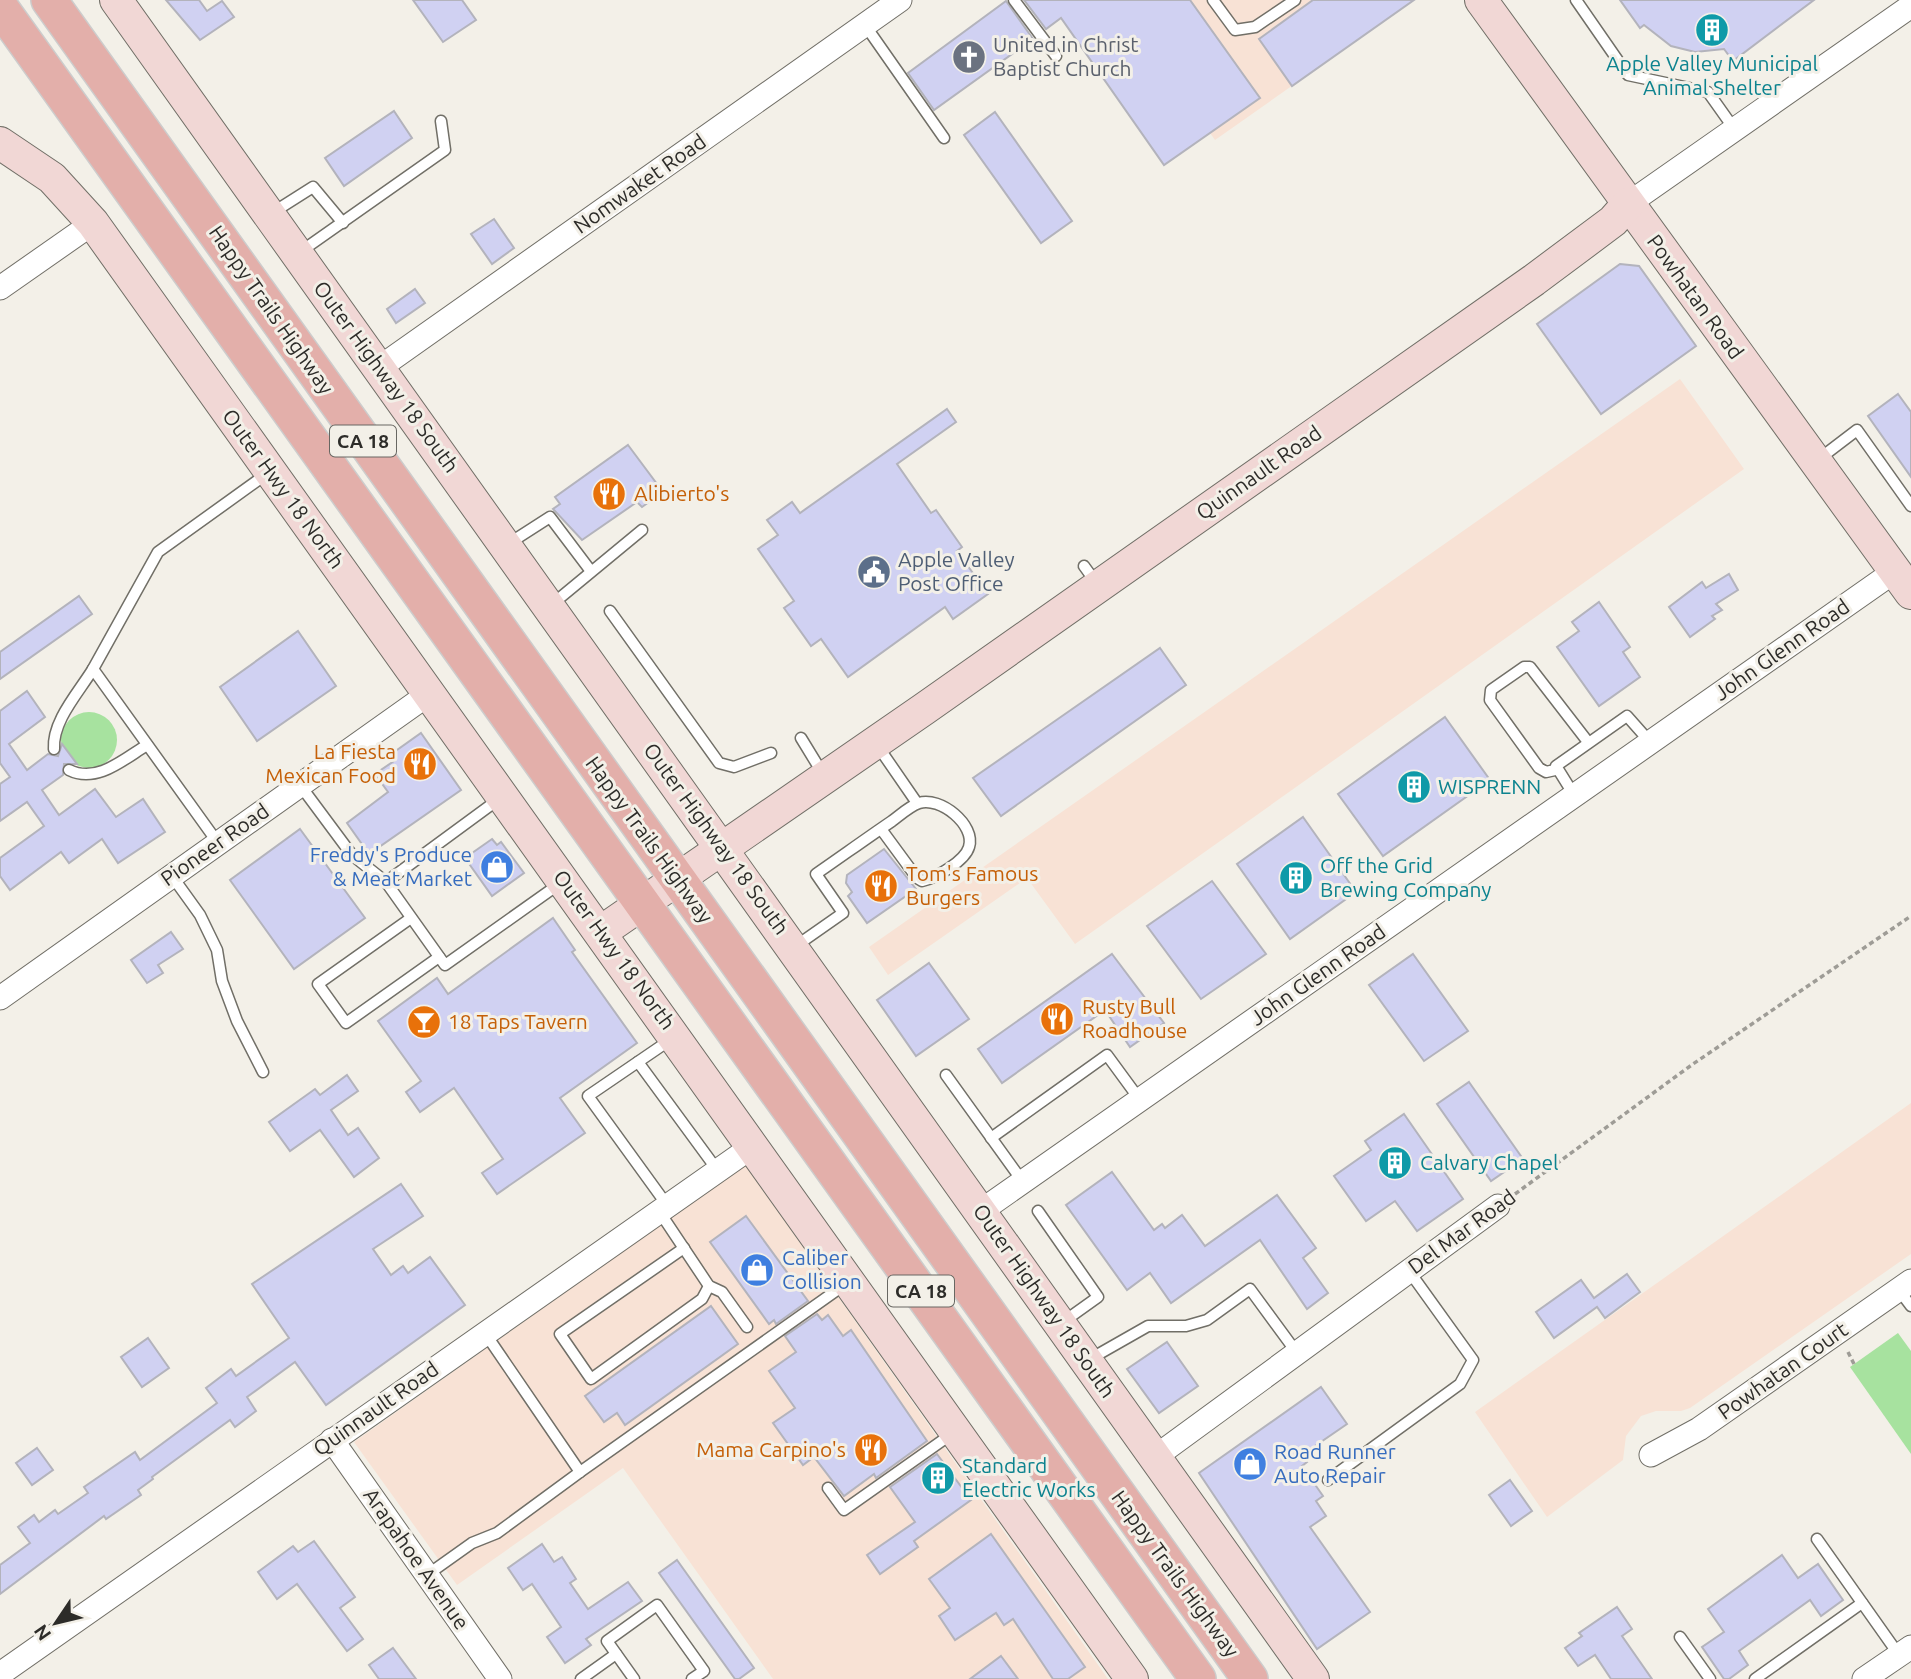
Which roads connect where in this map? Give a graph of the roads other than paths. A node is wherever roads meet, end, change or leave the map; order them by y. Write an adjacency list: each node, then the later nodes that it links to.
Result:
1 (49, 0): 55 (main road, Happy Trails Highway / CA 18)
2 (900, 0): 12 (street, Nomwaket Road)
3 (1013, 0): 13 (lane)
4 (1213, 0): 9 (lane)
5 (1295, 0): 9 (lane)
6 (1481, 0): 18 (street, Powhatan Road)
7 (1576, 0): 15 (lane)
8 (120, 2): 19 (street, Outer Highway 18 South)
9 (1282, 4)
10 (1911, 5): 15 (street, Quinnault Road)
11 (0, 7): 57 (main road, Happy Trails Highway / CA 18)
12 (865, 25): 16 (lane); 24 (street, Nomwaket Road)
13 (1056, 56)
14 (441, 121): 21 (lane)
15 (1735, 130): 18 (street, Quinnault Road)
16 (944, 138)
17 (0, 143): 20 (street, Outer Hwy 18 North)
18 (1628, 204): 25 (street, Powhatan Road); 39 (street, Quinnault Road)
19 (270, 215): 21 (lane); 22 (street, Outer Highway 18 South)
20 (93, 223): 23 (street); 26 (street, Outer Hwy 18 North)
21 (343, 223): 22 (lane)
22 (297, 254): 24 (street, Outer Highway 18 South)
23 (0, 288)
24 (379, 368): 29 (street, Outer Highway 18 South)
25 (1814, 463): 27 (lane); 31 (street, Powhatan Road)
26 (270, 471): 34 (lane); 35 (street, Outer Hwy 18 North)
27 (1911, 506)
28 (642, 530): 30 (lane)
29 (506, 545): 30 (lane); 32 (street, Outer Highway 18 South)
30 (590, 570): 32 (lane)
31 (1903, 582): 38 (street, John Glenn Road)
32 (550, 606): 52 (street, Outer Highway 18 South)
33 (610, 611): 42 (lane)
34 (93, 668): 40 (lane); 41 (lane)
35 (430, 693): 46 (street, Pioneer Road); 48 (street, Outer Hwy 18 North)
36 (801, 737): 45 (lane)
37 (1588, 742): 38 (lane); 44 (lane); 44 (lane)
38 (1650, 742): 47 (street, John Glenn Road)
39 (875, 743): 45 (street, Quinnault Road); 49 (lane)
40 (148, 745): 43 (lane); 51 (lane)
41 (54, 750)
42 (771, 752)
43 (69, 770)
44 (1555, 770): 47 (lane)
45 (826, 778): 52 (street, Quinnault Road)
46 (300, 785): 51 (street, Pioneer Road); 56 (lane)
47 (1574, 795): 67 (street, John Glenn Road)
48 (503, 796): 54 (street, Outer Hwy 18 North); 56 (lane)
49 (917, 803): 50 (lane); 50 (lane)
50 (881, 829): 60 (lane)
51 (218, 843): 53 (street, Pioneer Road)
52 (723, 849): 55 (street, Quinnault Road); 60 (street, Outer Highway 18 South)
53 (172, 876): 62 (street, Pioneer Road); 65 (lane)
54 (564, 881): 59 (street, Outer Hwy 18 North); 61 (lane)
55 (677, 881): 57 (street, Quinnault Road); 106 (main road, Happy Trails Highway / CA 18)
56 (386, 882): 58 (lane)
57 (644, 903): 59 (street, Quinnault Road); 105 (main road, Happy Trails Highway / CA 18)
58 (411, 918): 61 (lane); 61 (lane)
59 (601, 932): 63 (street, Outer Hwy 18 North)
60 (793, 948): 74 (street, Outer Highway 18 South)
61 (439, 957)
62 (0, 998)
63 (675, 1036): 64 (lane); 69 (street, Outer Hwy 18 North)
64 (638, 1062): 70 (lane); 73 (lane)
65 (263, 1072)
66 (946, 1074): 68 (lane)
67 (1140, 1100): 68 (lane); 71 (street, John Glenn Road)
68 (991, 1138): 71 (lane)
69 (753, 1146): 70 (street, Quinnault Road); 78 (street, Outer Hwy 18 North)
70 (718, 1171): 73 (street, Quinnault Road)
71 (1023, 1182): 74 (street, John Glenn Road)
72 (1498, 1206): 77 (street, Del Mar Road)
73 (663, 1208): 76 (lane); 83 (street, Quinnault Road)
74 (981, 1211): 81 (street, Outer Highway 18 South)
75 (1038, 1211): 81 (lane)
76 (684, 1248): 79 (lane); 79 (lane)
77 (1409, 1271): 84 (street, Del Mar Road); 91 (lane)
78 (849, 1282): 86 (street, Outer Hwy 18 North); 90 (lane)
79 (709, 1286): 82 (lane)
80 (1907, 1292): 88 (street, Powhatan Court)
81 (1061, 1324): 85 (street, Outer Highway 18 South)
82 (747, 1326)
83 (485, 1333): 87 (street, Quinnault Road); 90 (lane)
84 (1297, 1353): 85 (lane); 89 (street, Del Mar Road)
85 (1087, 1361): 89 (street, Outer Highway 18 South)
86 (956, 1431): 92 (lane); 104 (street, Outer Hwy 18 North)
87 (331, 1440): 94 (street, Arapahoe Avenue); 99 (street, Quinnault Road)
88 (1651, 1454)
89 (1155, 1457): 107 (street, Outer Highway 18 South)
90 (580, 1472): 94 (lane)
91 (1328, 1480)
92 (828, 1488)
93 (1817, 1539): 95 (lane)
94 (427, 1575): 100 (street, Arapahoe Avenue)
95 (1862, 1603): 97 (lane); 109 (lane)
96 (1680, 1637): 108 (lane)
97 (1905, 1651): 110 (street)
98 (616, 1654): 101 (lane); 102 (lane); 103 (lane)
99 (0, 1674)
100 (500, 1679)
101 (581, 1679)
102 (634, 1679)
103 (692, 1679)
104 (1132, 1679)
105 (1198, 1679)
106 (1250, 1679)
107 (1313, 1679)
108 (1710, 1679)
109 (1755, 1679)
110 (1864, 1679)

